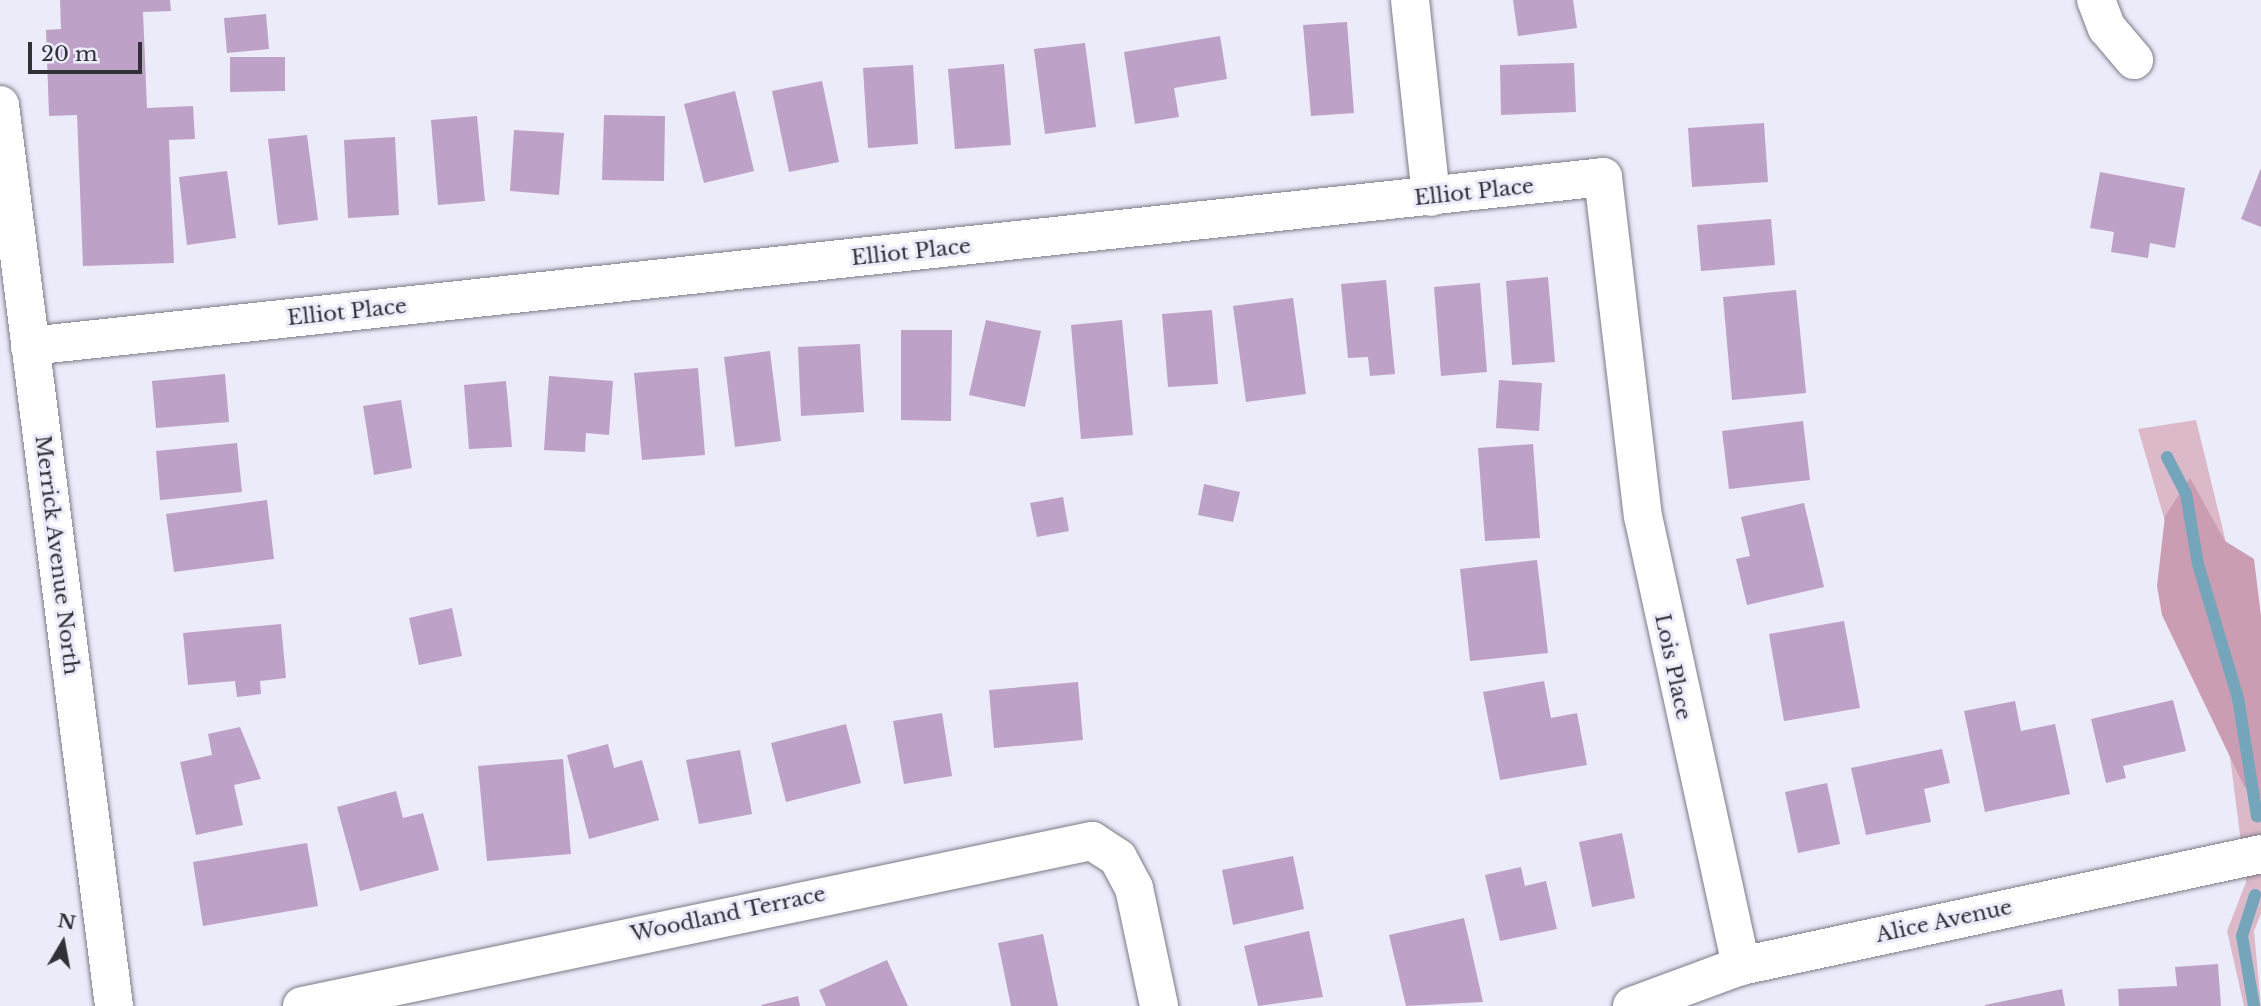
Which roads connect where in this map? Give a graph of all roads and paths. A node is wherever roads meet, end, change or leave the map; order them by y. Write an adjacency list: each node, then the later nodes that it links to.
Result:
1 (1410, 0): 5 (street)
2 (2096, 0): 3 (street)
3 (2134, 60)
4 (0, 105): 6 (street, Merrick Avenue North)
5 (1431, 197): 7 (street, Elliot Place); 8 (street, Elliot Place)
6 (12, 297): 7 (street, Merrick Avenue North)
7 (30, 346): 11 (street, Merrick Avenue North)
8 (1625, 365): 10 (street, Lois Place)
9 (2261, 854): 10 (street, Alice Avenue)
10 (1741, 966): 14 (street, Alice Avenue)
11 (114, 1006)
12 (302, 1006): 13 (street, Woodland Terrace)
13 (1159, 1006)
14 (1632, 1006)

